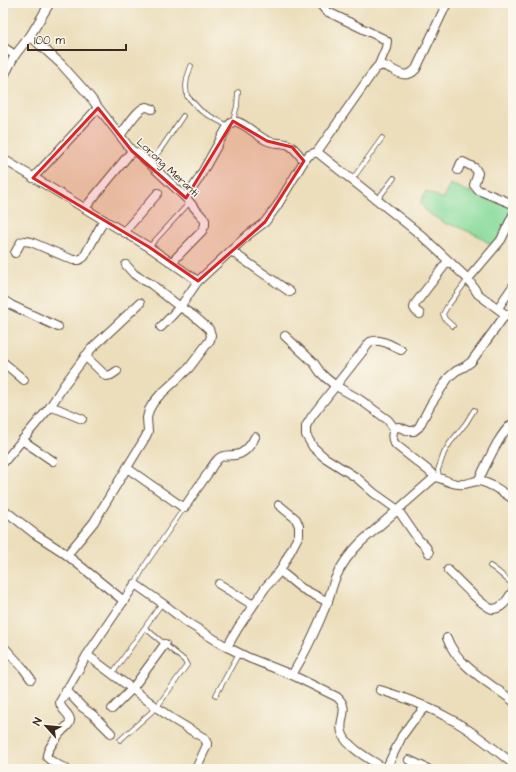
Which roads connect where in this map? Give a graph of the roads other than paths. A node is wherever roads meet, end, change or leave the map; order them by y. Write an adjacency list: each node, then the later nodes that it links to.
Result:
1 (50, 3): 4 (street)
2 (446, 3): 8 (street)
3 (321, 5): 8 (street)
4 (30, 36): 6 (street); 11 (street, Lorong Meranti)
5 (3, 47): 6 (street)
6 (15, 55): 9 (street)
7 (191, 66): 14 (lane)
8 (378, 67): 18 (street)
9 (3, 78)
10 (238, 92): 14 (lane)
11 (98, 108): 15 (street, Lorong Meranti); 23 (street)
12 (152, 109): 15 (street)
13 (183, 116): 21 (lane)
14 (230, 124): 20 (street); 27 (street)
15 (120, 136): 17 (street, Lorong Meranti)
16 (382, 138): 25 (lane)
17 (132, 151): 21 (street, Lorong Meranti); 30 (street)
18 (317, 152): 20 (street); 25 (street)
19 (3, 159): 23 (street)
20 (304, 161): 35 (street)
21 (150, 164): 27 (street, Lorong Meranti)
22 (458, 170): 29 (street)
23 (33, 178): 30 (street)
24 (394, 178): 28 (lane)
25 (352, 180): 28 (street)
26 (158, 193): 33 (street)
27 (188, 200): 34 (lane); 38 (street, Lorong Meranti)
28 (377, 200): 37 (street)
29 (513, 204)
30 (85, 208): 32 (street)
31 (513, 215): 40 (street)
32 (104, 220): 33 (street); 36 (street)
33 (124, 232): 34 (street)
34 (149, 246): 38 (street)
35 (231, 251): 41 (street); 43 (street)
36 (15, 253)
37 (448, 261): 40 (street); 48 (street)
38 (171, 263): 41 (street)
39 (126, 265): 46 (street)
40 (468, 279): 47 (street); 50 (lane)
41 (198, 281): 46 (street)
42 (513, 286): 47 (street)
43 (290, 292)
44 (3, 300): 51 (street)
45 (140, 303): 55 (street)
46 (180, 307): 52 (street); 69 (street)
47 (498, 308): 49 (street)
48 (420, 314)
49 (510, 317): 64 (street)
50 (453, 326)
51 (58, 327)
52 (161, 327)
53 (285, 336): 59 (street)
54 (401, 350): 59 (street)
55 (85, 356): 57 (street); 60 (street)
56 (3, 362): 58 (street)
57 (117, 370)
58 (24, 380)
59 (336, 386): 64 (street); 76 (street)
60 (50, 407): 62 (street); 66 (street)
61 (474, 410): 70 (lane)
62 (82, 419)
63 (513, 423): 71 (street)
64 (394, 428): 70 (street)
65 (255, 437): 74 (street)
66 (22, 440): 67 (street); 68 (street)
67 (53, 461)
68 (3, 463)
69 (127, 468): 74 (street); 78 (street)
70 (437, 478): 71 (street); 76 (street)
71 (478, 481): 72 (street)
72 (513, 499)
73 (279, 505): 81 (street)
74 (184, 508): 82 (lane)
75 (3, 509): 78 (street)
76 (398, 510): 77 (street); 87 (street)
77 (429, 553)
78 (67, 555): 86 (street)
79 (490, 566): 84 (lane)
80 (448, 570): 85 (street)
81 (280, 571): 87 (street); 89 (street)
82 (135, 584): 86 (street); 88 (street)
83 (220, 584): 89 (street)
84 (513, 584)
85 (513, 591)
86 (124, 601): 96 (street)
87 (328, 602): 98 (street)
88 (162, 603): 90 (lane); 94 (street)
89 (253, 606): 94 (street)
90 (145, 628): 92 (lane); 97 (lane)
91 (448, 638): 104 (street)
92 (165, 644): 100 (street); 105 (lane)
93 (3, 646): 99 (street)
94 (227, 647): 95 (street)
95 (240, 653): 98 (street); 103 (lane)
96 (87, 655): 97 (street); 101 (street)
97 (112, 674): 100 (street)
98 (292, 675): 114 (street)
99 (31, 679)
100 (132, 689): 105 (street); 107 (street)
101 (66, 690): 108 (street); 112 (street)
102 (380, 690): 106 (street)
103 (216, 695)
104 (513, 700)
105 (157, 707): 109 (lane); 113 (street)
106 (426, 707): 111 (street); 114 (street)
107 (112, 709)
108 (111, 733)
109 (120, 740)
110 (409, 760): 115 (street)
111 (513, 764)
112 (66, 769)
113 (196, 769)
114 (386, 769)
115 (428, 769)

